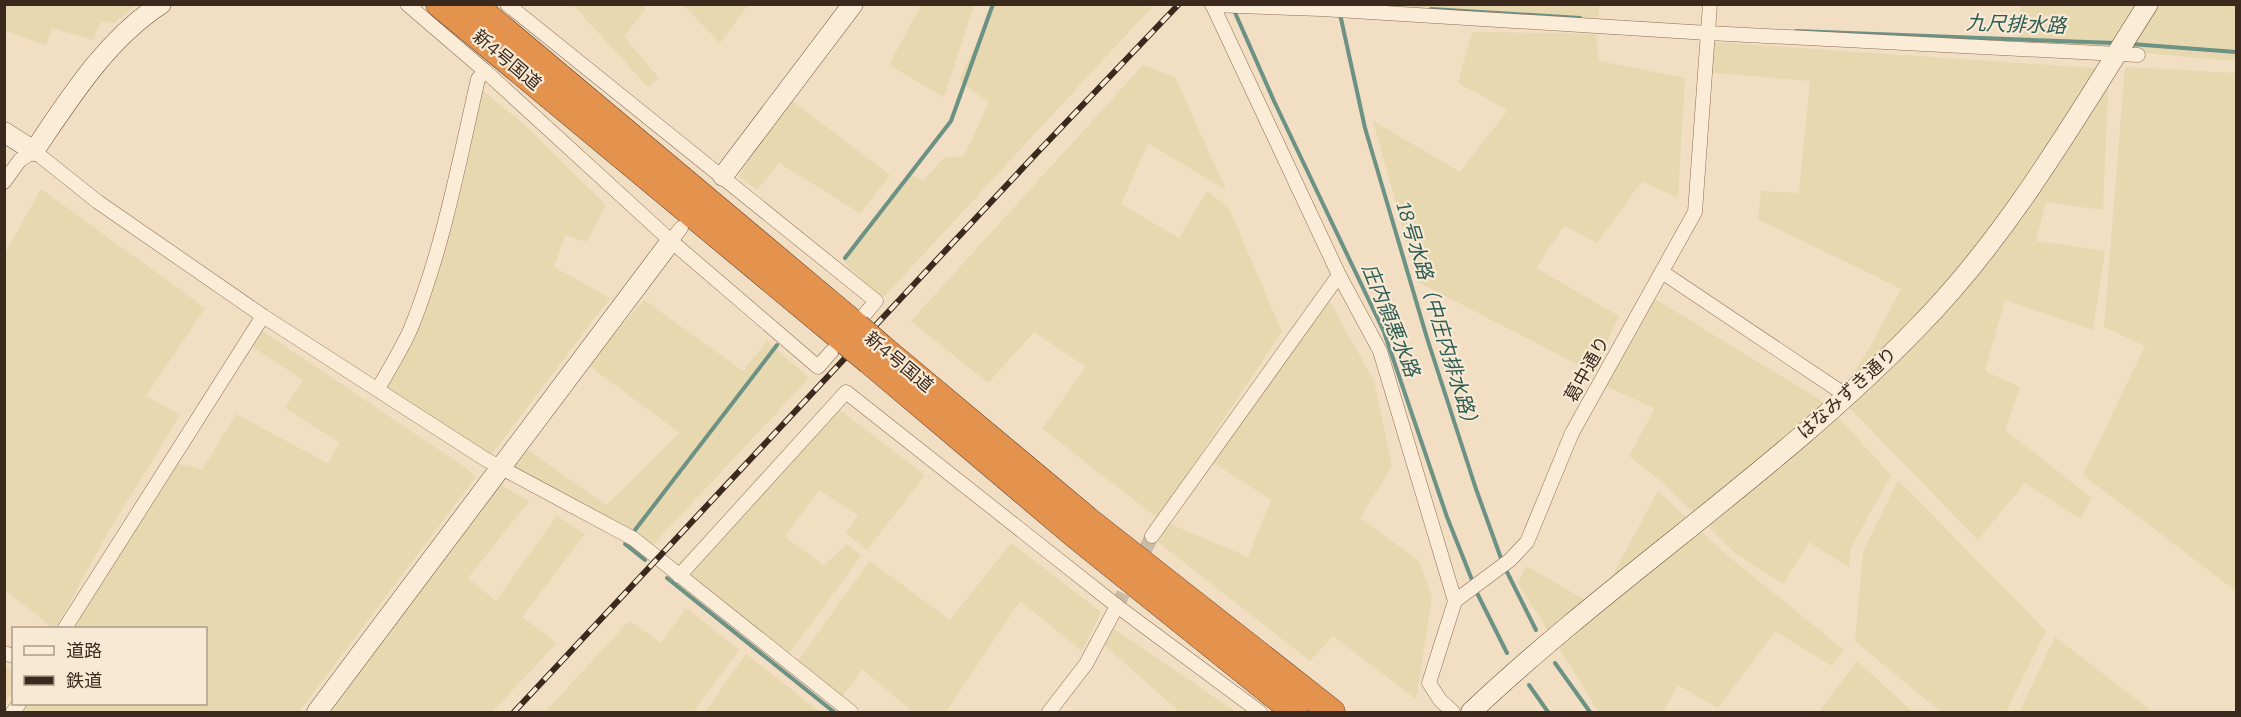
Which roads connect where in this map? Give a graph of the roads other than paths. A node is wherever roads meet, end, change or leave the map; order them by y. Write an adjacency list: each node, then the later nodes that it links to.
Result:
1 (160, 4): 16 (street)
2 (407, 4): 14 (street)
3 (439, 4): 23 (highway, 新4号国道)
4 (473, 4): 23 (highway, 新4号国道)
5 (507, 4): 18 (street)
6 (853, 4): 18 (street)
7 (1710, 4): 11 (street, 葛中通り)
8 (2148, 4): 12 (street, はなみずき通り)
9 (1212, 5): 10 (street); 21 (street)
10 (1222, 5): 11 (street)
11 (1708, 33): 12 (street); 20 (street, 葛中通り)
12 (2121, 47): 13 (street); 26 (street, はなみずき通り)
13 (2138, 55)
14 (485, 71): 19 (street); 25 (street)
15 (4, 132): 16 (street)
16 (34, 151): 17 (street); 22 (street)
17 (4, 182)
18 (718, 182): 23 (street)
19 (676, 235): 23 (street); 27 (street)
20 (1662, 272): 26 (street); 30 (street, 葛中通り)
21 (1339, 275): 28 (street); 30 (street)
22 (263, 316): 25 (street); 32 (street)
23 (850, 333): 24 (highway, 新4号国道, bridge)
24 (875, 354): 37 (highway, 新4号国道); 38 (highway, 新4号国道)
25 (378, 389): 27 (street)
26 (1847, 396): 40 (street, はなみずき通り)
27 (501, 467): 29 (street); 33 (street)
28 (1152, 536)
29 (679, 576): 31 (street); 34 (street)
30 (1455, 601): 39 (street)
31 (1117, 606): 35 (street); 36 (street)
32 (66, 627)
33 (317, 712)
34 (851, 712)
35 (1048, 712)
36 (1260, 712)
37 (1295, 712)
38 (1332, 712)
39 (1453, 712)
40 (1471, 712)

